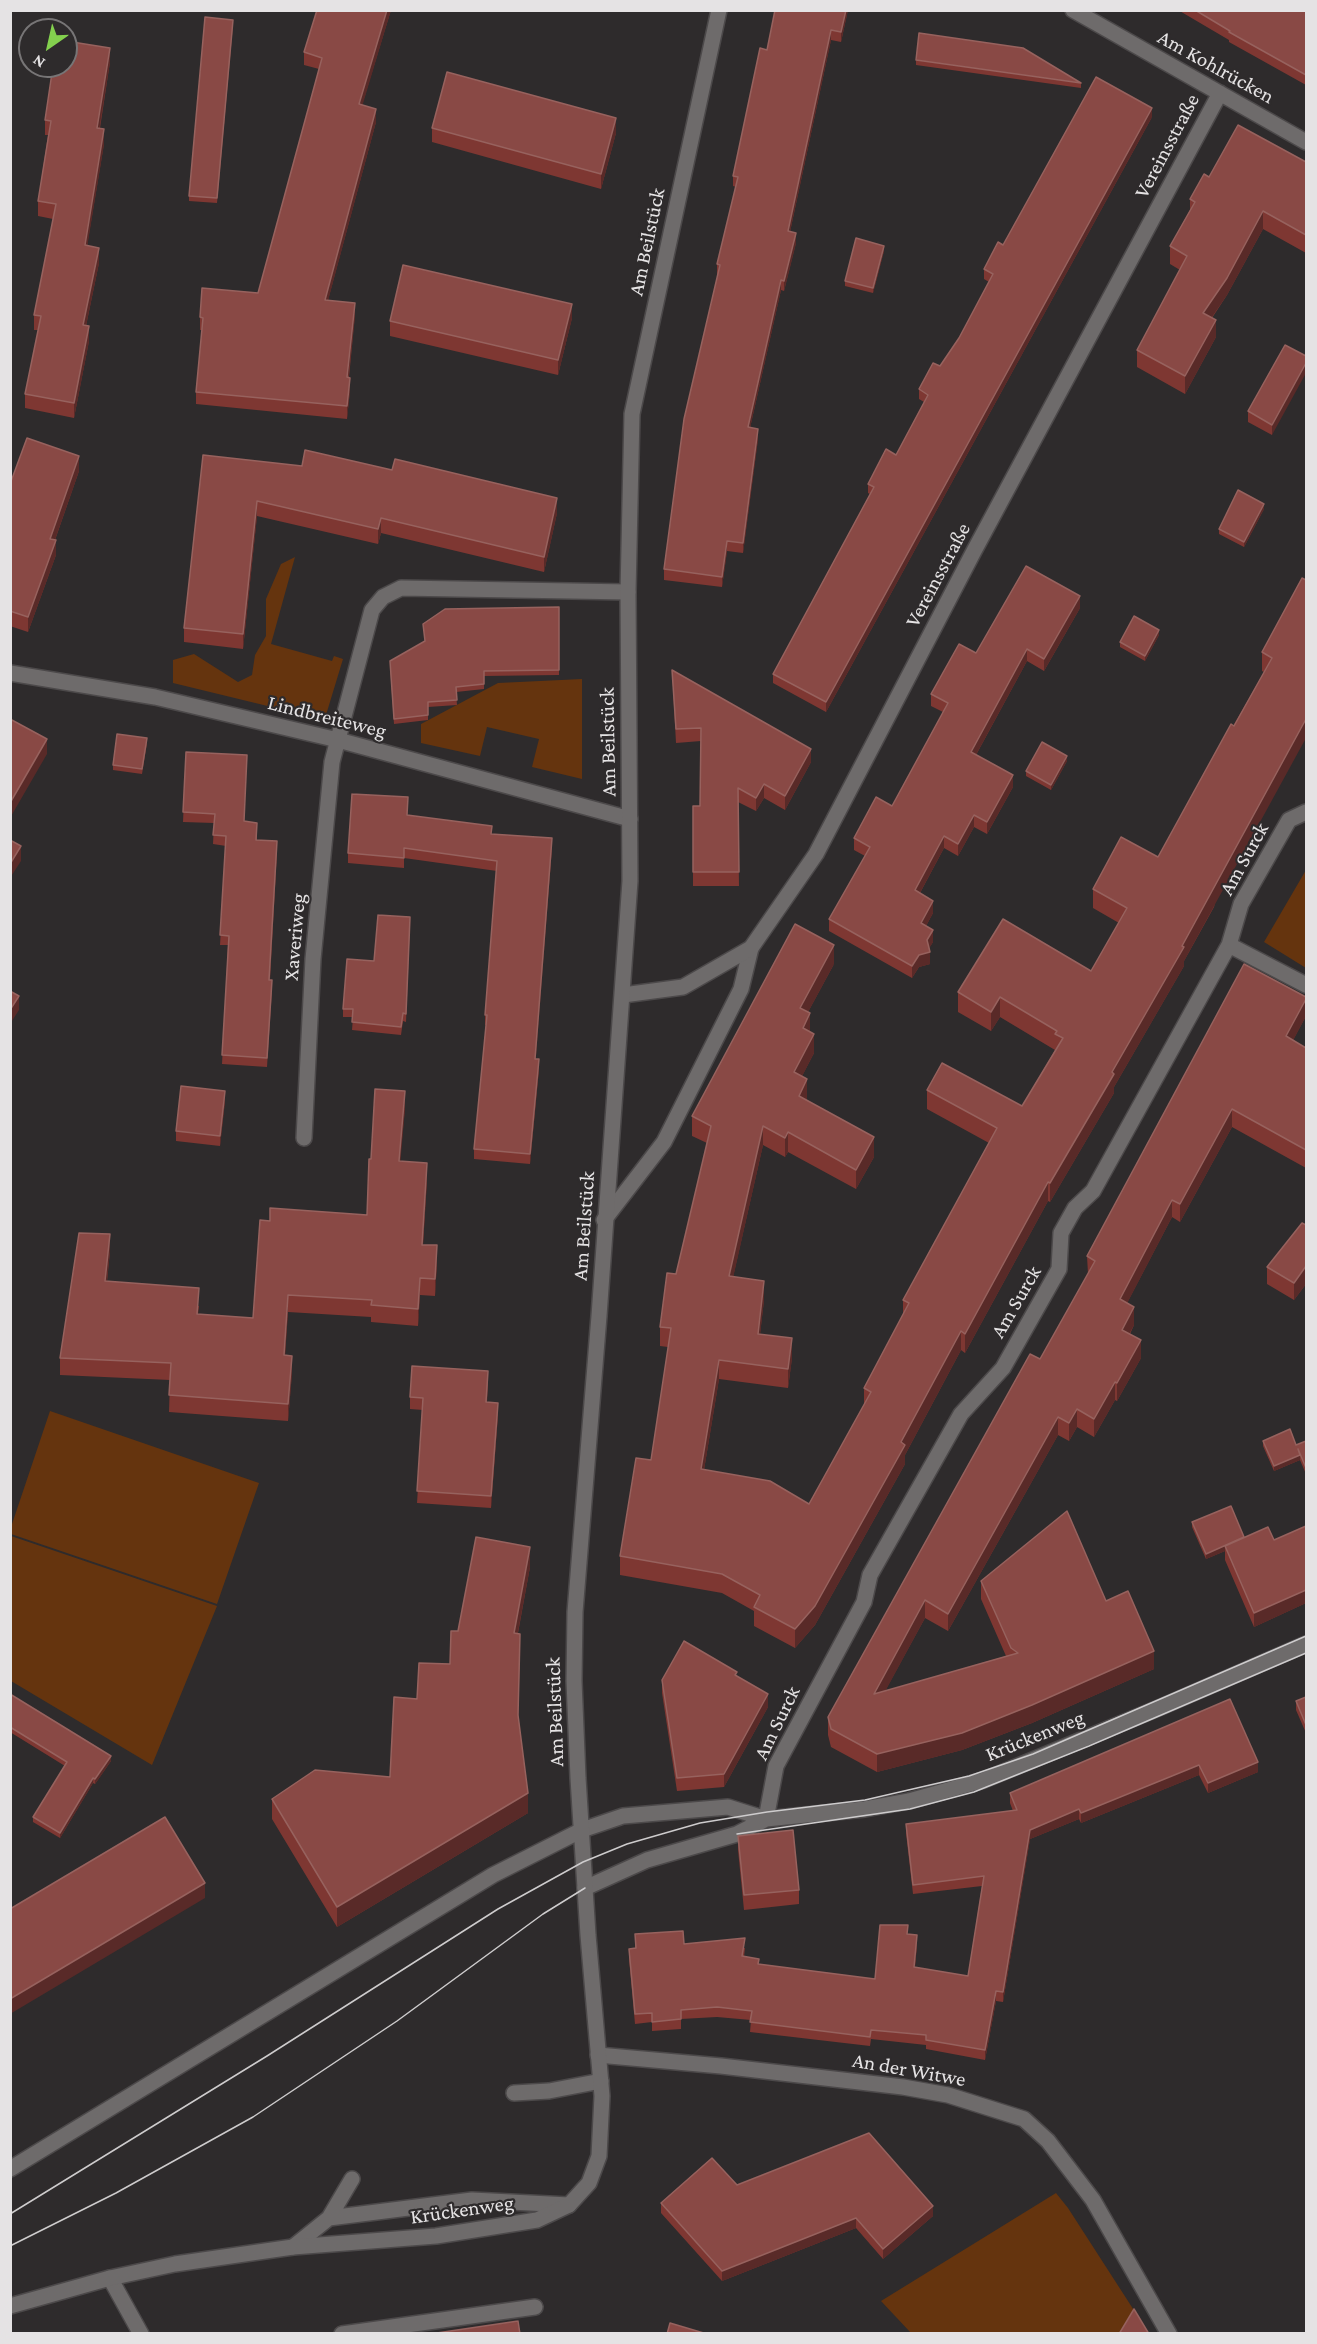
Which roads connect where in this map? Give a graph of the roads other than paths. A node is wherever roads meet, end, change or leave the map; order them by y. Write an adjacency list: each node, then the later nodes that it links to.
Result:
1 (719, 10): 5 (street, Am Beilstück)
2 (1073, 10): 3 (street, Am Kohlrücken)
3 (1220, 93): 4 (street, Am Kohlrücken); 11 (street, Vereinsstraße)
4 (1306, 142)
5 (628, 592): 7 (street); 9 (street, Am Beilstück)
6 (10, 673): 7 (street, Lindbreiteweg)
7 (338, 741): 9 (street, Lindbreiteweg); 14 (street, Xaveriweg)
8 (1306, 812): 10 (street, Am Surck)
9 (630, 819): 13 (street, Am Beilstück)
10 (1229, 945): 12 (street); 17 (street, Am Surck)
11 (751, 948): 13 (street, Vereinsstraße); 15 (street)
12 (1306, 985)
13 (623, 995): 15 (street, Am Beilstück)
14 (304, 1138)
15 (604, 1220): 18 (street, Am Beilstück)
16 (1306, 1644): 17 (street, Krückenweg)
17 (766, 1820): 18 (street, Krückenweg); 20 (street, Krückenweg)
18 (582, 1830): 19 (street, Am Beilstück); 24 (street, Krückenweg)
19 (583, 1862): 20 (street, Krückenweg)
20 (585, 1888): 21 (street, Krückenweg)
21 (598, 2055): 22 (street, Krückenweg); 34 (street, An der Witwe)
22 (601, 2081): 23 (street); 26 (street, Krückenweg)
23 (514, 2093)
24 (10, 2169)
25 (352, 2179): 27 (street)
26 (569, 2205): 27 (street); 28 (street, Krückenweg)
27 (329, 2218): 28 (street)
28 (293, 2247): 29 (street, Krückenweg)
29 (110, 2278): 30 (street, Krückenweg); 32 (street)
30 (10, 2306)
31 (535, 2307): 33 (street)
32 (141, 2334)
33 (342, 2334)
34 (1169, 2334)

